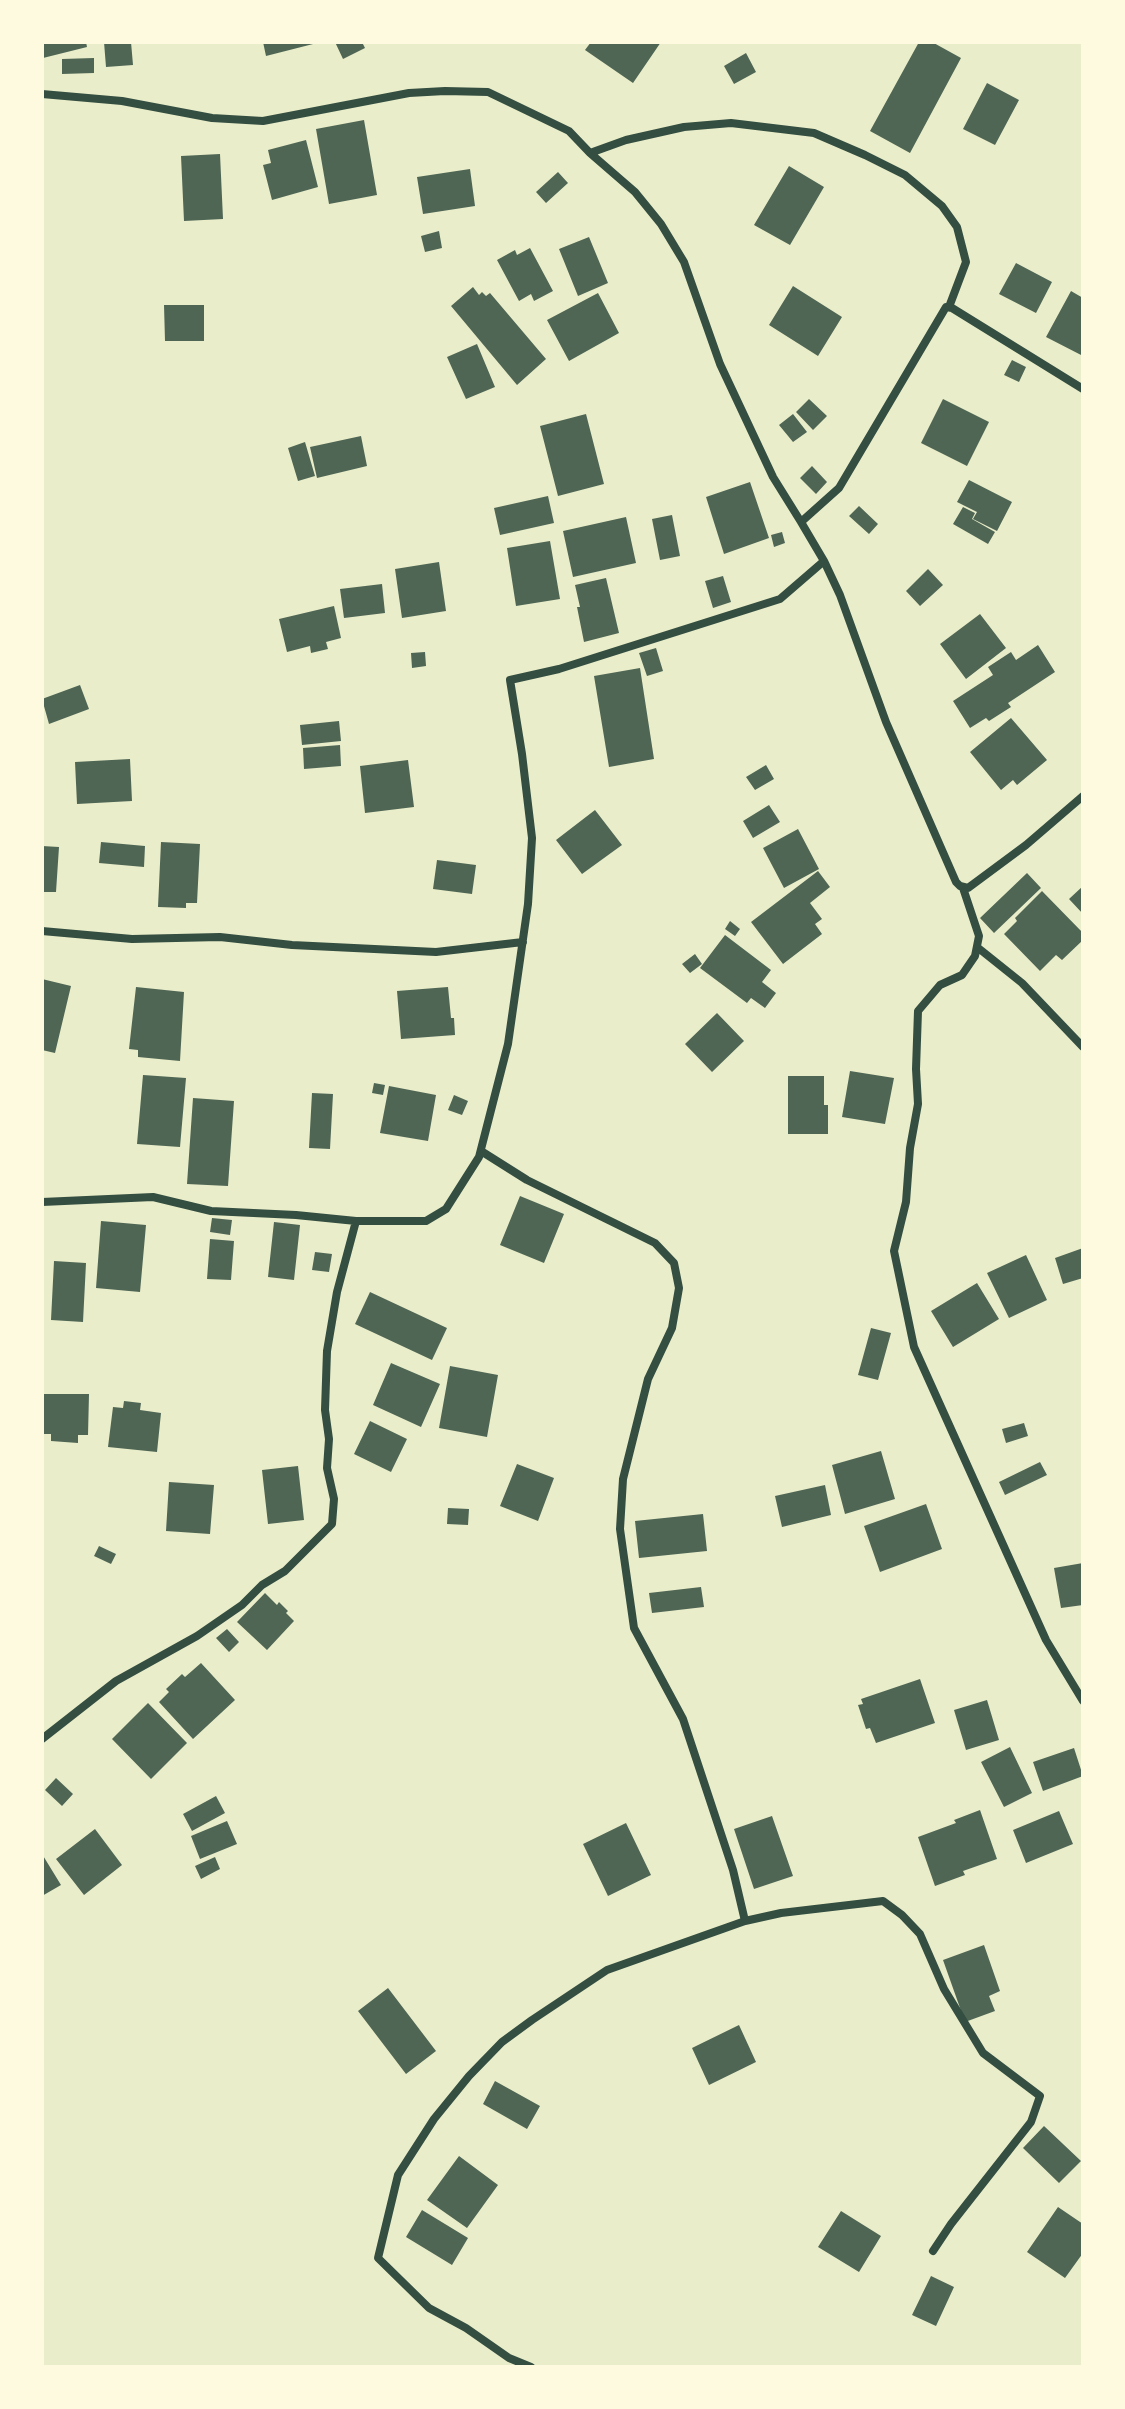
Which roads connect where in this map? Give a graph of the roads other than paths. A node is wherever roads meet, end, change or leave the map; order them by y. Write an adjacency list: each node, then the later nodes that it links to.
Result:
1 (42, 94): 2 (street)
2 (590, 153): 3 (street); 5 (street)
3 (949, 307): 4 (street); 5 (street)
4 (1083, 389)
5 (801, 522): 6 (street)
6 (824, 561): 8 (street); 10 (street)
7 (1083, 796): 8 (street)
8 (963, 888): 11 (street)
9 (42, 931): 10 (street)
10 (523, 942): 13 (street)
11 (977, 947): 12 (street); 16 (street)
12 (1083, 1047)
13 (481, 1151): 15 (street); 18 (street)
14 (42, 1202): 15 (street)
15 (356, 1221): 17 (street)
16 (1083, 1701)
17 (42, 1739)
18 (745, 1921): 19 (street); 20 (street)
19 (933, 2251)
20 (531, 2367)

